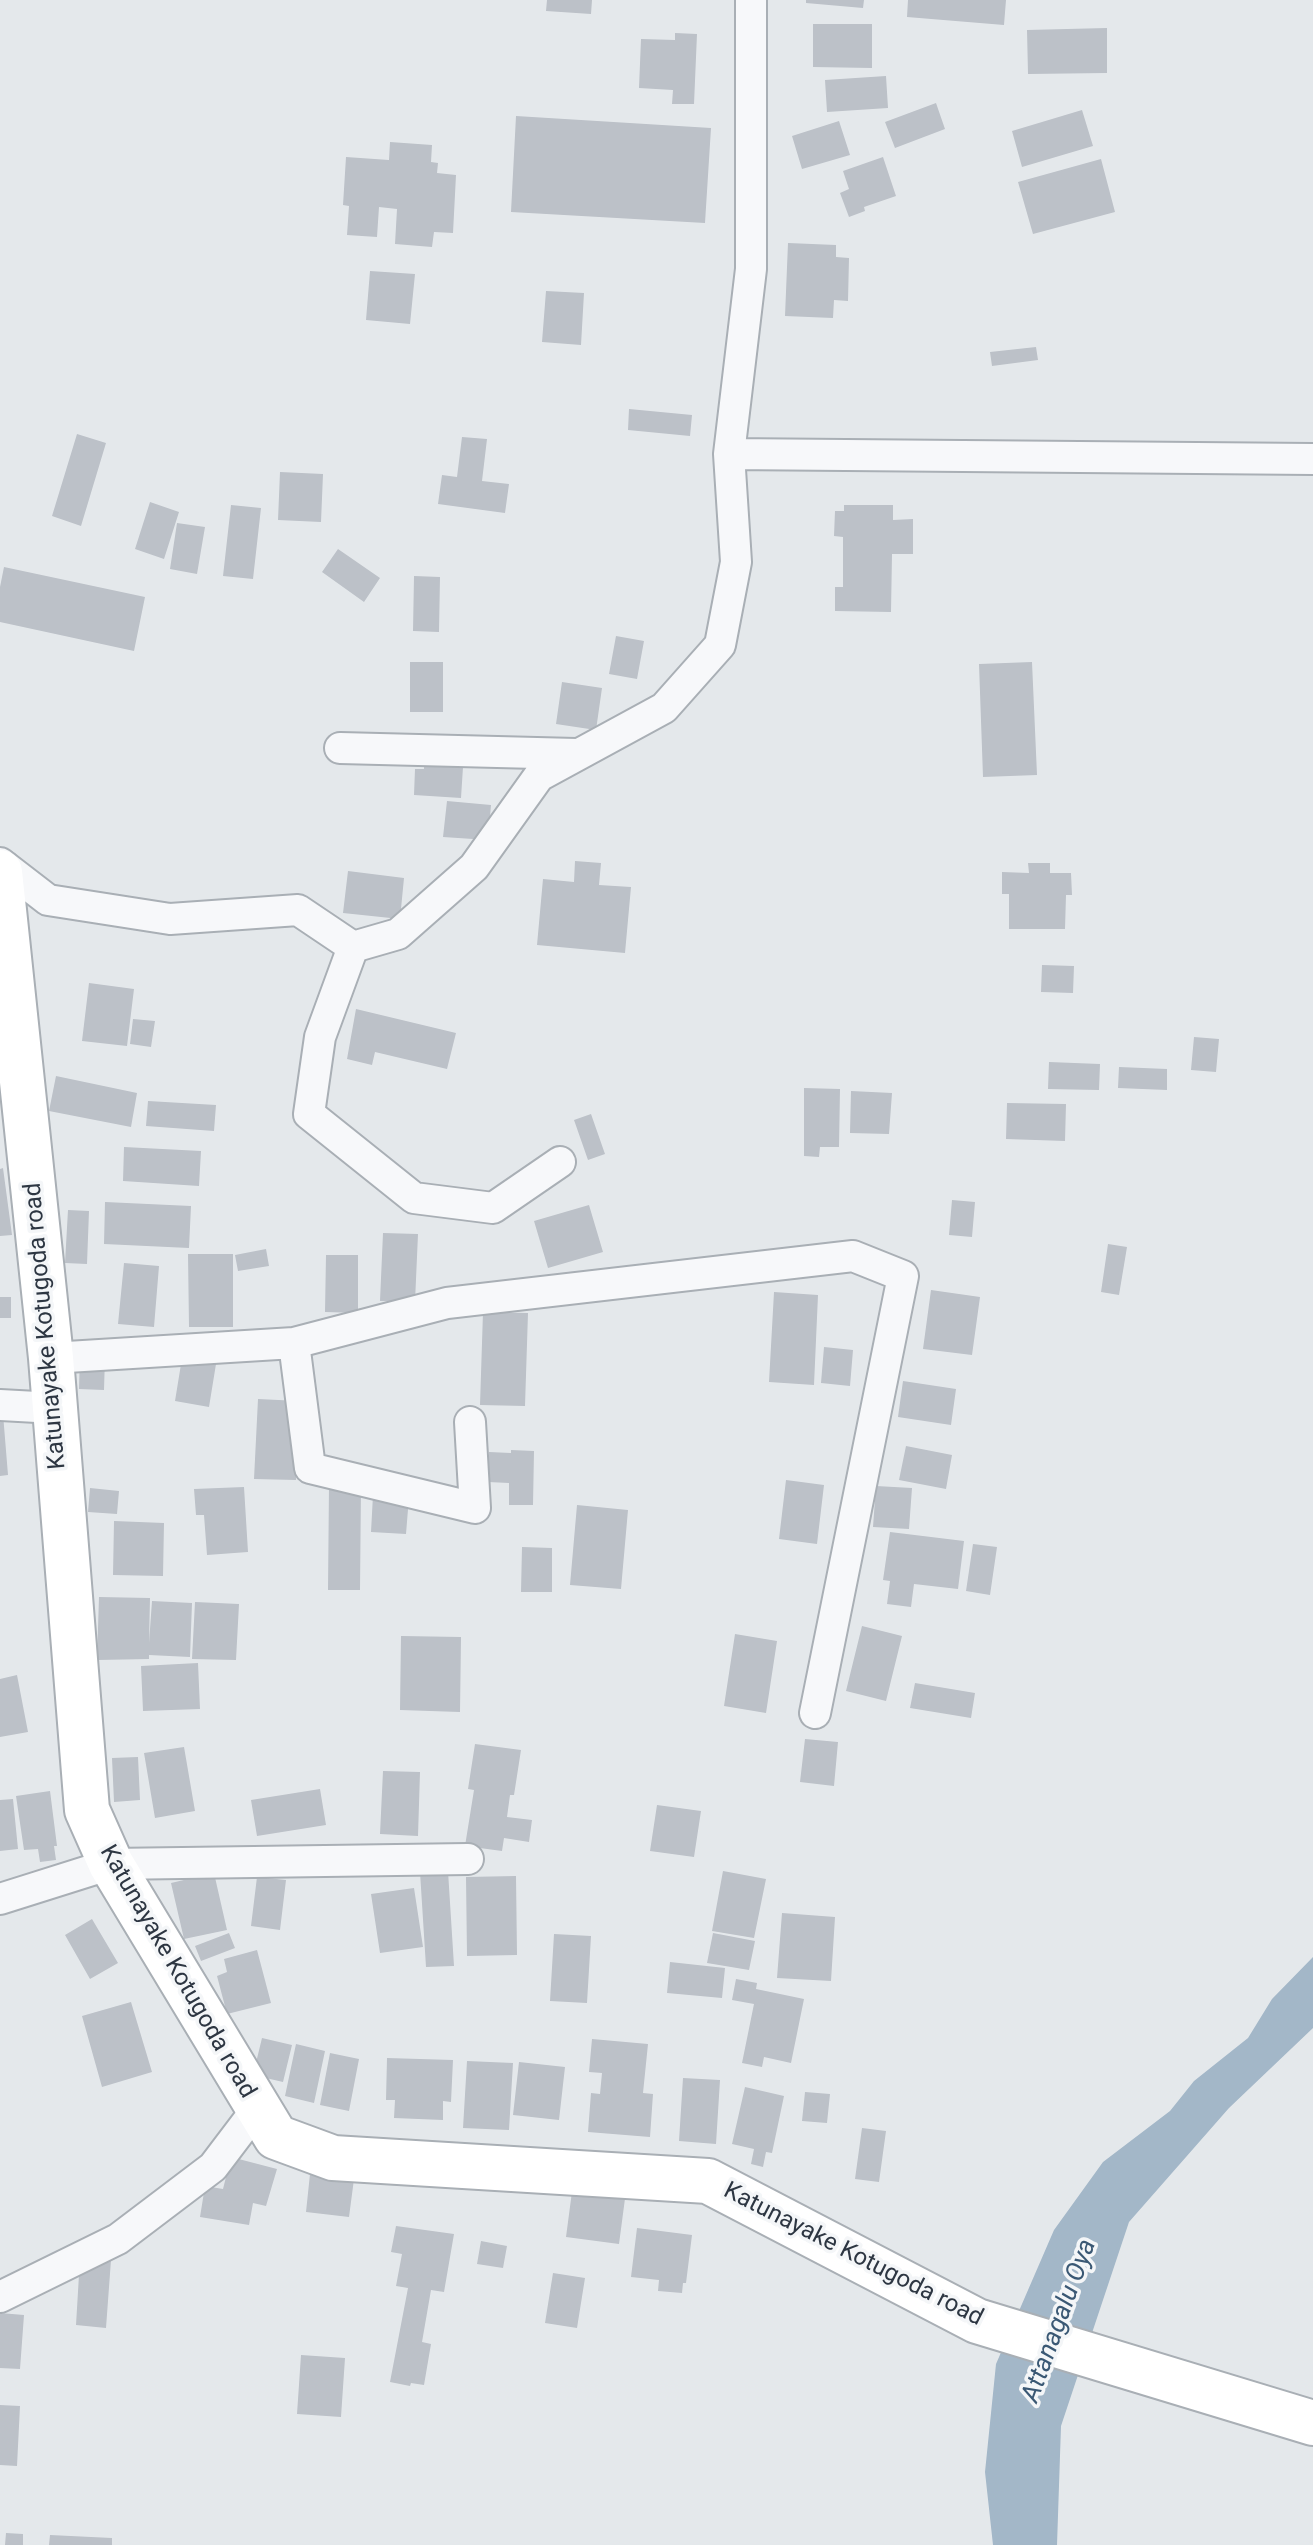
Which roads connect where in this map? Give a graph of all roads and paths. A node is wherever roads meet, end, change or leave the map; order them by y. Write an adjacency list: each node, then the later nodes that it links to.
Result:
1 (751, 0): 2 (street)
2 (729, 454): 3 (street); 5 (street)
3 (1313, 459)
4 (340, 748): 5 (street)
5 (578, 754): 8 (street)
6 (0, 863): 8 (street)
7 (0, 872): 11 (main road, Katunayake Kotugoda road)
8 (353, 947): 9 (street)
9 (560, 1162)
10 (294, 1343): 11 (street); 14 (street); 15 (street)
11 (51, 1358): 13 (main road, Katunayake Kotugoda road)
12 (0, 1405): 13 (street)
13 (55, 1408): 17 (main road, Katunayake Kotugoda road)
14 (470, 1422)
15 (815, 1713)
16 (468, 1859): 17 (street)
17 (111, 1864): 18 (street); 19 (main road, Katunayake Kotugoda road)
18 (0, 1899)
19 (257, 2109): 20 (street); 21 (main road, Katunayake Kotugoda road)
20 (0, 2297)
21 (1313, 2423)

